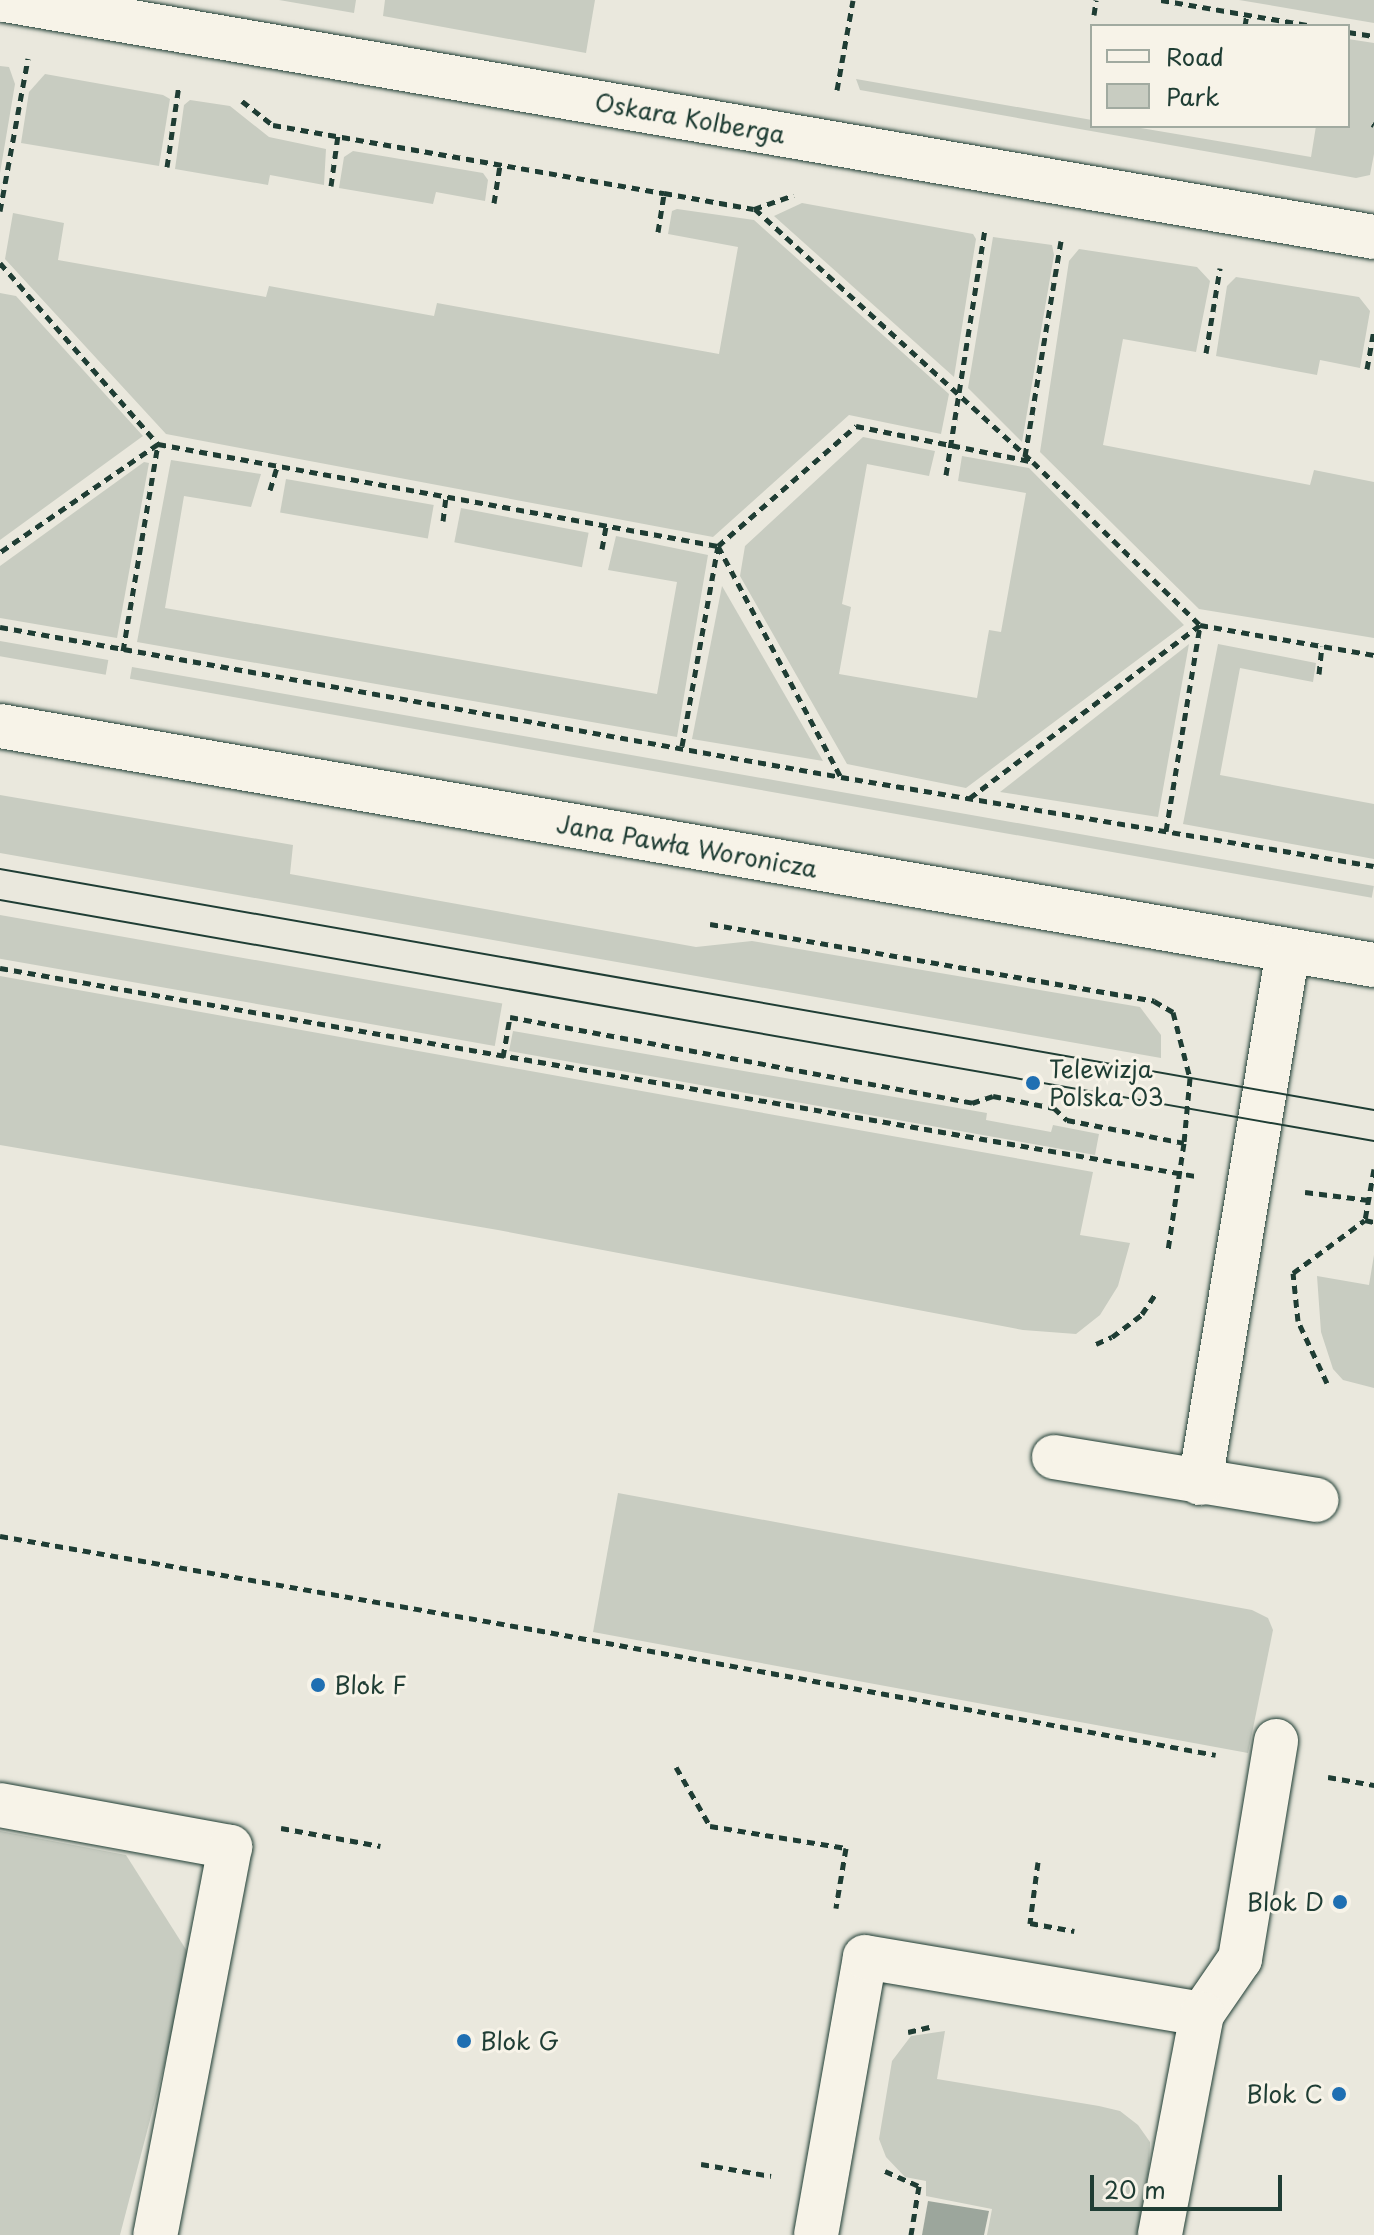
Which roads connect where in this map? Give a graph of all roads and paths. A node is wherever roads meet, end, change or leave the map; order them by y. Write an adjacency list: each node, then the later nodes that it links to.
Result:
1 (5, 0): 31 (street, Oskara Kolberga)
2 (853, 0): 17 (path)
3 (1096, 0): 6 (path)
4 (1161, 0): 5 (path)
5 (1247, 14): 7 (path); 8 (path)
6 (1094, 15)
7 (1245, 24)
8 (1302, 24)
9 (1350, 32): 10 (path)
10 (1374, 36)
11 (14, 56): 12 (path)
12 (28, 59): 13 (path); 27 (path)
13 (43, 61)
14 (164, 81): 15 (path)
15 (179, 84): 16 (path); 21 (path)
16 (192, 86)
17 (836, 96)
18 (240, 100): 19 (path)
19 (338, 135): 20 (path); 22 (path)
20 (500, 165): 23 (path); 25 (path)
21 (167, 167)
22 (331, 186)
23 (664, 193): 26 (path); 29 (path)
24 (798, 194): 26 (path)
25 (494, 203)
26 (754, 209): 37 (path)
27 (0, 211)
28 (987, 219): 37 (path)
29 (658, 232)
30 (1063, 233): 40 (path)
31 (1374, 237)
32 (1222, 259): 35 (path)
33 (0, 263): 38 (path)
34 (1374, 331): 36 (path)
35 (1206, 353)
36 (1367, 369)
37 (959, 395): 39 (path); 40 (path)
38 (158, 444): 42 (path); 50 (path); 54 (path)
39 (951, 446): 41 (path); 43 (path); 48 (path)
40 (1025, 457): 41 (path)
41 (1033, 462): 51 (path)
42 (277, 467): 44 (path); 45 (path)
43 (946, 475)
44 (270, 490)
45 (446, 495): 46 (path); 47 (path)
46 (443, 521)
47 (606, 526): 48 (path); 49 (path)
48 (718, 546): 58 (path); 59 (path)
49 (602, 549)
50 (0, 552)
51 (1200, 625): 53 (path); 60 (path); 61 (path)
52 (0, 627): 54 (path)
53 (1322, 646): 55 (path); 56 (path)
54 (123, 651): 58 (path)
55 (1374, 655)
56 (1319, 674)
57 (0, 726): 64 (street, Jana Pawła Woronicza)
58 (682, 746): 59 (path)
59 (841, 777): 60 (path)
60 (969, 799): 61 (path)
61 (1166, 831): 62 (path)
62 (1374, 866)
63 (710, 924): 68 (path)
64 (1288, 950): 65 (street, Jana Pawła Woronicza); 71 (street)
65 (1374, 965)
66 (0, 968): 67 (path)
67 (503, 1057): 68 (path); 70 (path)
68 (1184, 1143): 70 (path)
69 (1374, 1169): 72 (path)
70 (1181, 1174): 71 (path); 75 (path)
71 (1250, 1185): 72 (path); 80 (street)
72 (1368, 1200): 73 (path)
73 (1365, 1220): 74 (path); 78 (path)
74 (1374, 1222)
75 (1168, 1250)
76 (1157, 1292): 77 (path)
77 (1096, 1344)
78 (1327, 1383)
79 (1054, 1457): 80 (street)
80 (1200, 1483): 81 (street)
81 (1316, 1500)
82 (0, 1536): 84 (path)
83 (1276, 1741): 92 (street)
84 (1219, 1756)
85 (676, 1767): 90 (path)
86 (1323, 1777): 87 (path)
87 (1374, 1785)
88 (0, 1805): 95 (street)
89 (1038, 1862): 91 (path)
90 (836, 1910)
91 (1089, 1934)
92 (1202, 2014): 96 (street); 97 (street)
93 (701, 2164): 94 (path)
94 (774, 2177)
95 (155, 2235)
96 (816, 2235)
97 (1160, 2235)

